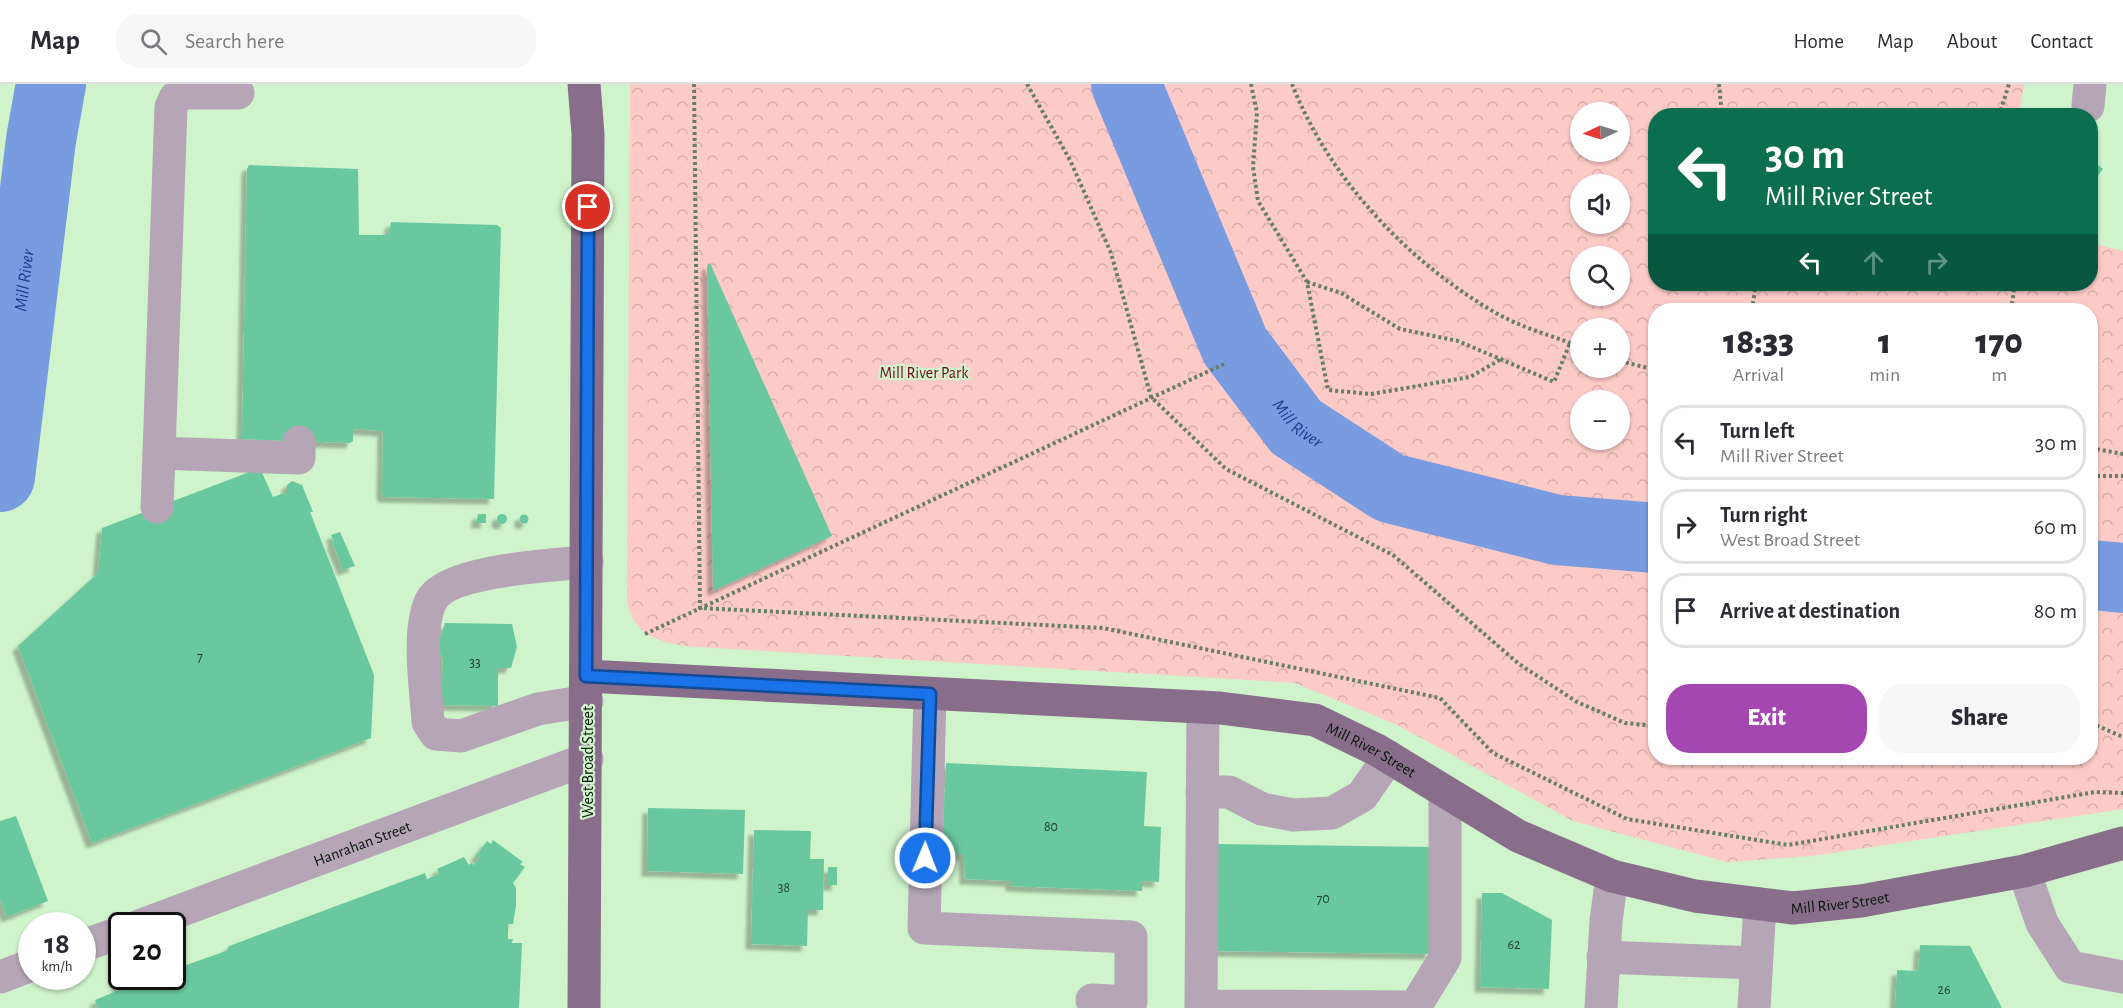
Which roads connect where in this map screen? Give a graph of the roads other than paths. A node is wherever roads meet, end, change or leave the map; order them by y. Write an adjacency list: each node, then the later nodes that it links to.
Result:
1 (584, 84): 6 (main road, West Broad Street)
2 (238, 93): 4 (street)
3 (299, 442): 4 (street)
4 (159, 453): 5 (street)
5 (157, 507)
6 (586, 562): 7 (main road, West Broad Street); 7 (street)
7 (586, 689): 8 (main road, Mill River Street); 11 (main road, West Broad Street)
8 (930, 694): 9 (main road, Mill River Street); 24 (street)
9 (1203, 707): 10 (main road, Mill River Street); 12 (street)
10 (1389, 757): 12 (street); 13 (main road, Mill River Street)
11 (587, 759): 18 (street, Hanrahan Street); 25 (main road, West Broad Street)
12 (1202, 792): 13 (street)
13 (1445, 792): 16 (main road, Mill River Street)
14 (2123, 843): 15 (main road, Mill River Street)
15 (2024, 871): 17 (main road, Mill River Street); 23 (street)
16 (1611, 876): 17 (main road, Mill River Street); 19 (street)
17 (1760, 904): 20 (street)
18 (177, 912)
19 (1603, 957): 20 (street); 26 (street)
20 (1756, 963): 27 (street)
21 (18, 970): 22 (street)
22 (0, 977)
23 (2123, 977)
24 (1092, 1000)
25 (584, 1008)
26 (1601, 1008)
27 (1754, 1008)

